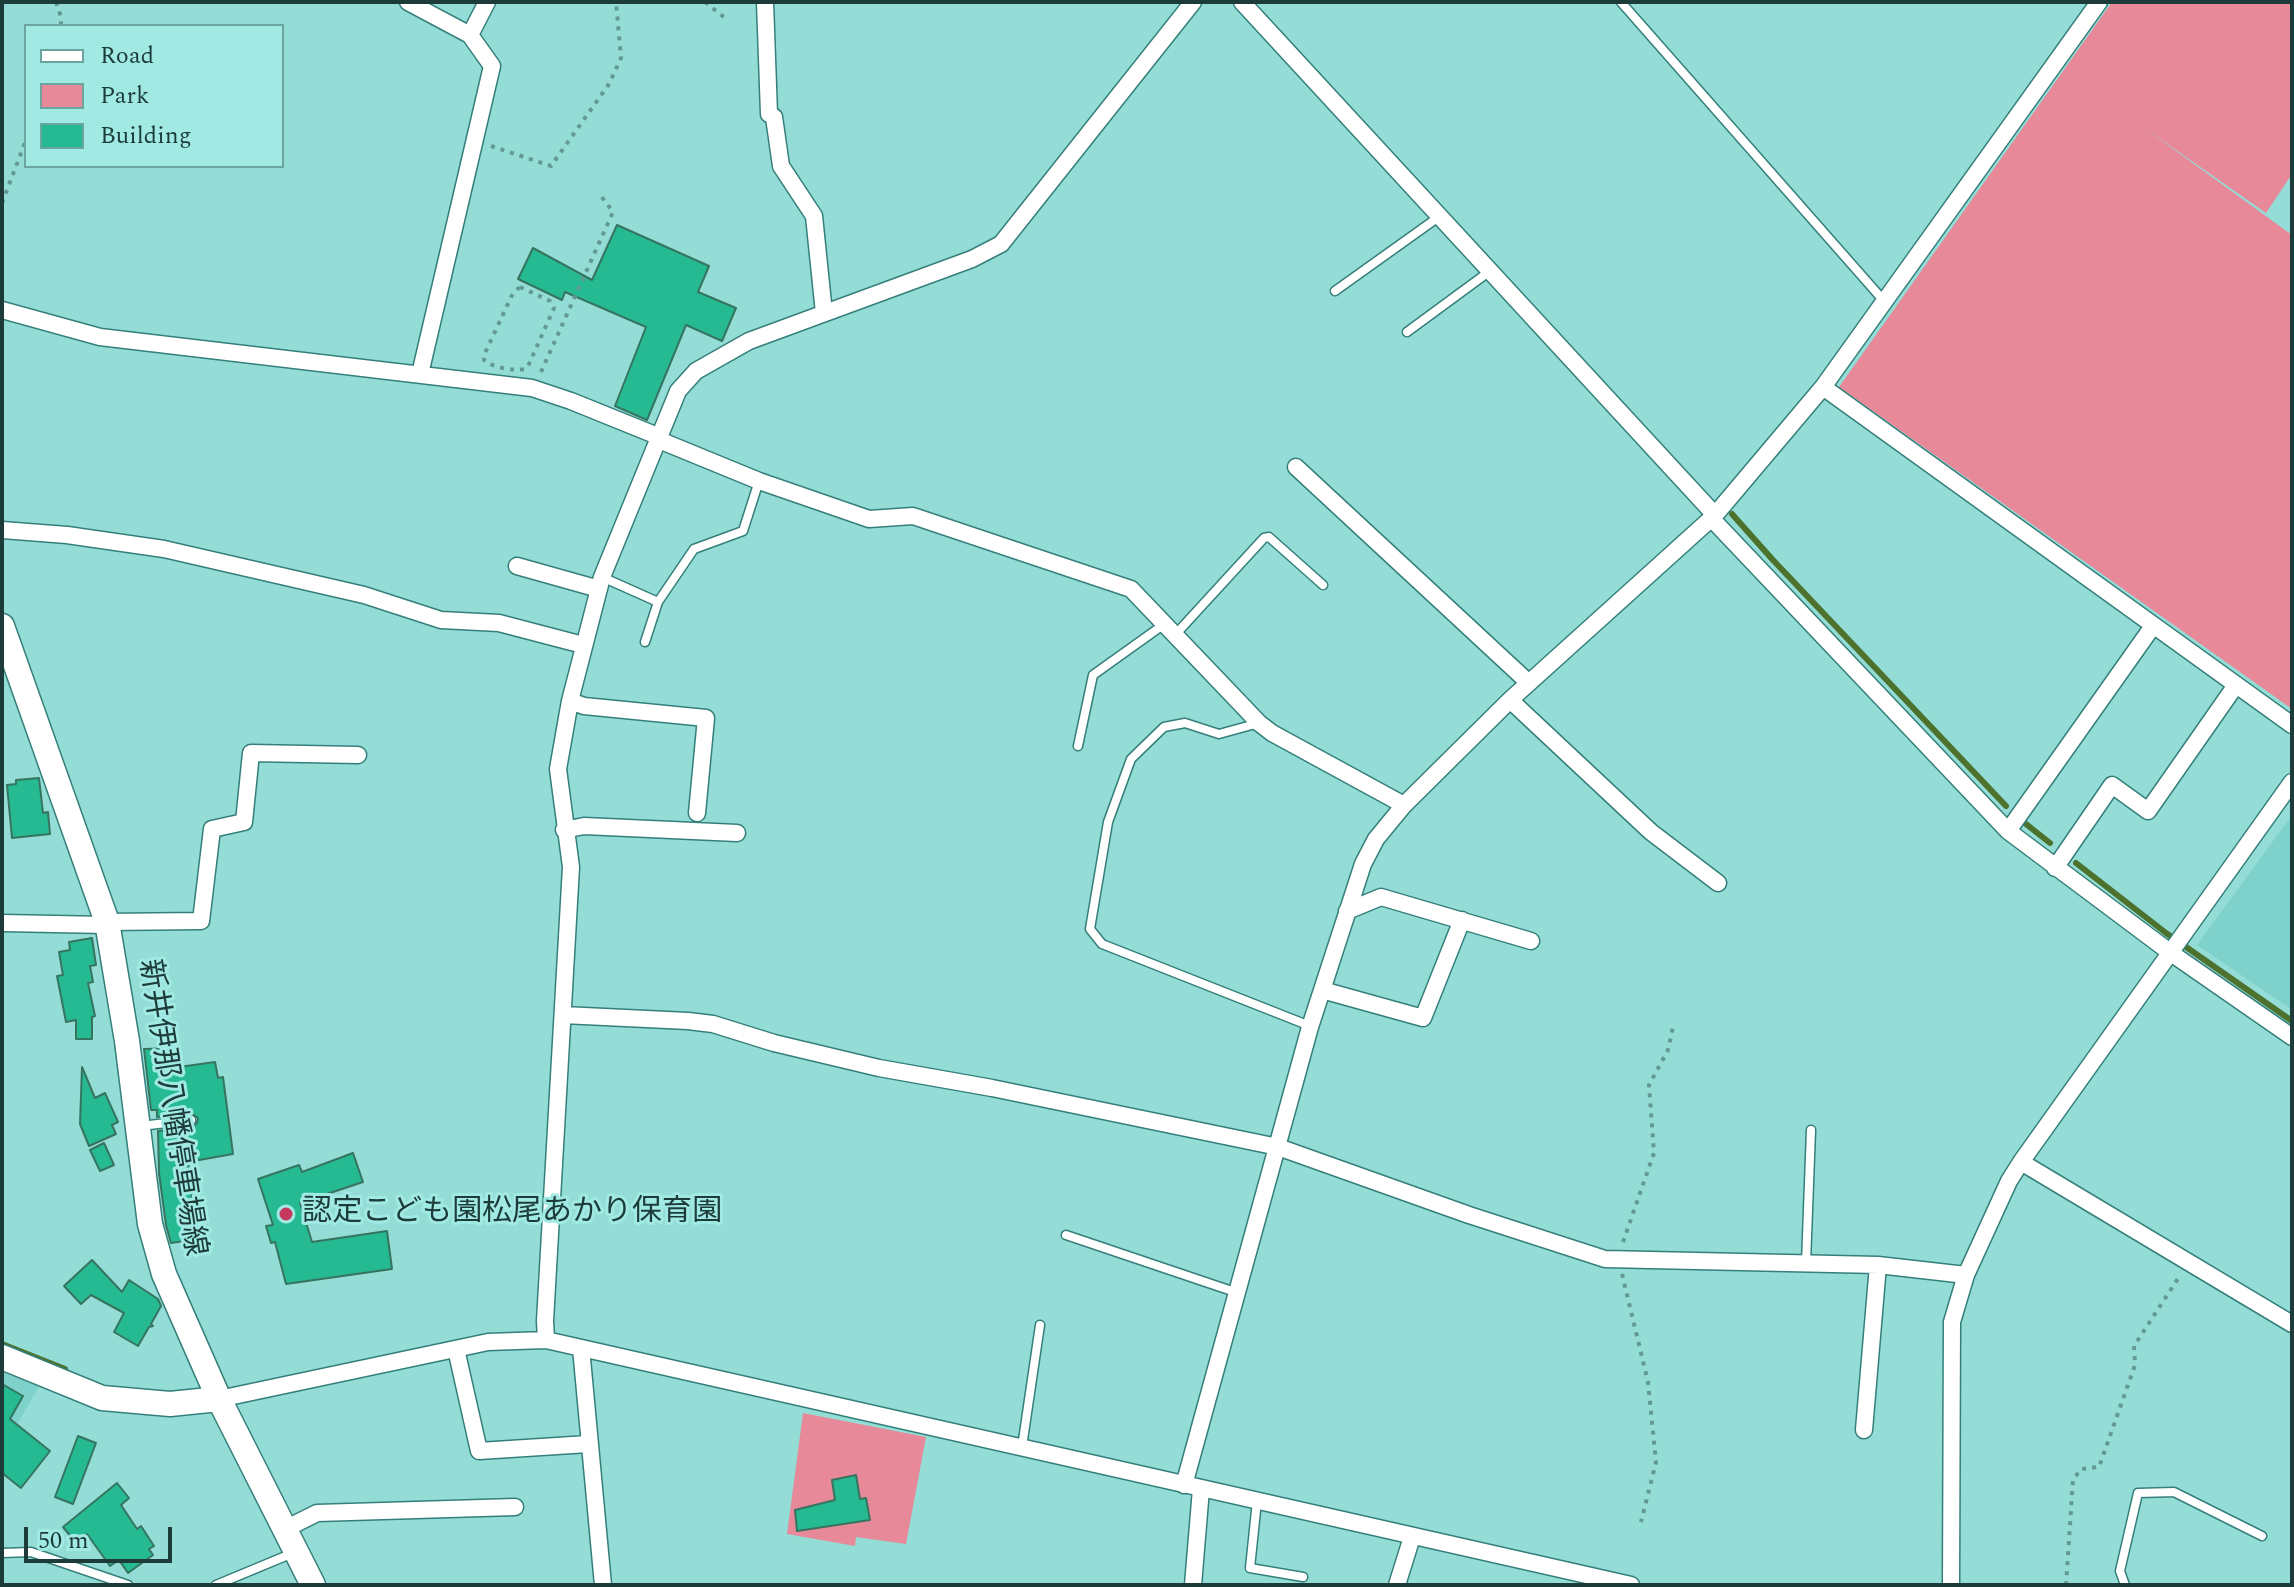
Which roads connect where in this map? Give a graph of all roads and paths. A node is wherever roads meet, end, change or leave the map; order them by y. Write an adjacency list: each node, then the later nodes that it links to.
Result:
1 (56, 2): 12 (path)
2 (408, 2): 13 (street)
3 (487, 2): 13 (street)
4 (616, 2): 14 (path)
5 (705, 2): 11 (path)
6 (765, 2): 23 (street)
7 (1193, 2): 23 (street)
8 (1242, 2): 18 (street)
9 (1621, 2): 21 (lane)
10 (2099, 2): 21 (street)
11 (725, 18)
12 (61, 24)
13 (470, 35): 14 (street)
14 (474, 140): 27 (street)
15 (24, 145): 17 (path)
16 (601, 196): 26 (path)
17 (2, 203)
18 (1440, 216): 19 (street); 20 (lane)
19 (1490, 271): 24 (lane); 33 (street)
20 (1335, 291)
21 (1884, 302): 28 (street)
22 (2, 310): 27 (street)
23 (824, 313): 30 (street)
24 (1407, 332)
25 (532, 359): 25 (path); 26 (path)
26 (545, 364): 29 (path)
27 (420, 374): 29 (street)
28 (1823, 387): 33 (street); 40 (street)
29 (532, 388): 30 (street)
30 (659, 439): 32 (street); 36 (street)
31 (1296, 467): 44 (street)
32 (759, 481): 38 (lane); 41 (street)
33 (1713, 517): 44 (street); 56 (street)
34 (2, 530): 43 (street)
35 (517, 566): 36 (street)
36 (601, 583): 38 (lane); 43 (street)
37 (1323, 585): 41 (lane)
38 (658, 602): 42 (lane)
39 (2, 626): 63 (main road, 新井伊那八幡停車場線)
40 (2153, 626): 45 (street); 56 (street)
41 (1169, 630): 48 (street); 50 (lane)
42 (645, 642)
43 (583, 645): 47 (street)
44 (1529, 683): 46 (street)
45 (2236, 685): 49 (street); 58 (street)
46 (1510, 700): 53 (street); 59 (street)
47 (570, 701): 54 (street); 55 (street)
48 (1259, 723): 53 (street); 68 (lane)
49 (2292, 725)
50 (1078, 746)
51 (358, 755): 63 (street)
52 (2292, 782): 65 (street)
53 (1404, 805): 60 (street)
54 (697, 813)
55 (564, 830): 57 (street); 67 (street)
56 (2008, 831): 58 (street)
57 (737, 833)
58 (2055, 868): 65 (street)
59 (1718, 883)
60 (1347, 911): 61 (street); 66 (street)
61 (1462, 920): 64 (street); 66 (street)
62 (2, 923): 63 (street)
63 (107, 924): 72 (main road, 新井伊那八幡停車場線)
64 (1531, 941)
65 (2177, 945): 70 (street); 75 (street)
66 (1322, 990): 68 (street)
67 (563, 1015): 74 (street); 85 (street)
68 (1310, 1027): 74 (street)
69 (1673, 1027): 77 (path)
70 (2292, 1037)
71 (191, 1120): 72 (lane)
72 (137, 1126): 89 (main road, 新井伊那八幡停車場線)
73 (1811, 1130): 79 (lane)
74 (1278, 1147): 77 (street); 82 (street)
75 (2021, 1162): 78 (street); 81 (street)
76 (1066, 1235): 82 (lane)
77 (1618, 1258): 79 (street); 96 (path)
78 (2189, 1262): 83 (street); 111 (path)
79 (1806, 1263): 80 (street)
80 (1878, 1265): 81 (street); 90 (street)
81 (1966, 1275): 110 (street)
82 (1238, 1293): 93 (street)
83 (2292, 1324)
84 (1040, 1325): 92 (lane)
85 (546, 1340): 86 (street); 87 (street)
86 (581, 1348): 91 (street); 92 (street)
87 (456, 1349): 89 (street); 91 (street)
88 (2, 1357): 89 (main road)
89 (219, 1399): 97 (main road, 新井伊那八幡停車場線)
90 (1864, 1430)
91 (588, 1444): 106 (street)
92 (1022, 1448): 93 (street)
93 (1192, 1487): 94 (street); 107 (street)
94 (1257, 1501): 99 (street); 102 (lane)
95 (515, 1507): 97 (street)
96 (1641, 1522)
97 (285, 1529): 100 (main road, 新井伊那八幡停車場線)
98 (2262, 1536): 112 (lane)
99 (1412, 1537): 108 (street); 109 (street)
100 (296, 1551): 104 (lane); 105 (main road, 新井伊那八幡停車場線)
101 (2, 1553): 103 (lane)
102 (1303, 1577)
103 (128, 1585)
104 (216, 1585)
105 (313, 1585)
106 (603, 1585)
107 (1193, 1585)
108 (1397, 1585)
109 (1631, 1585)
110 (1951, 1585)
111 (2066, 1585)
112 (2125, 1585)

